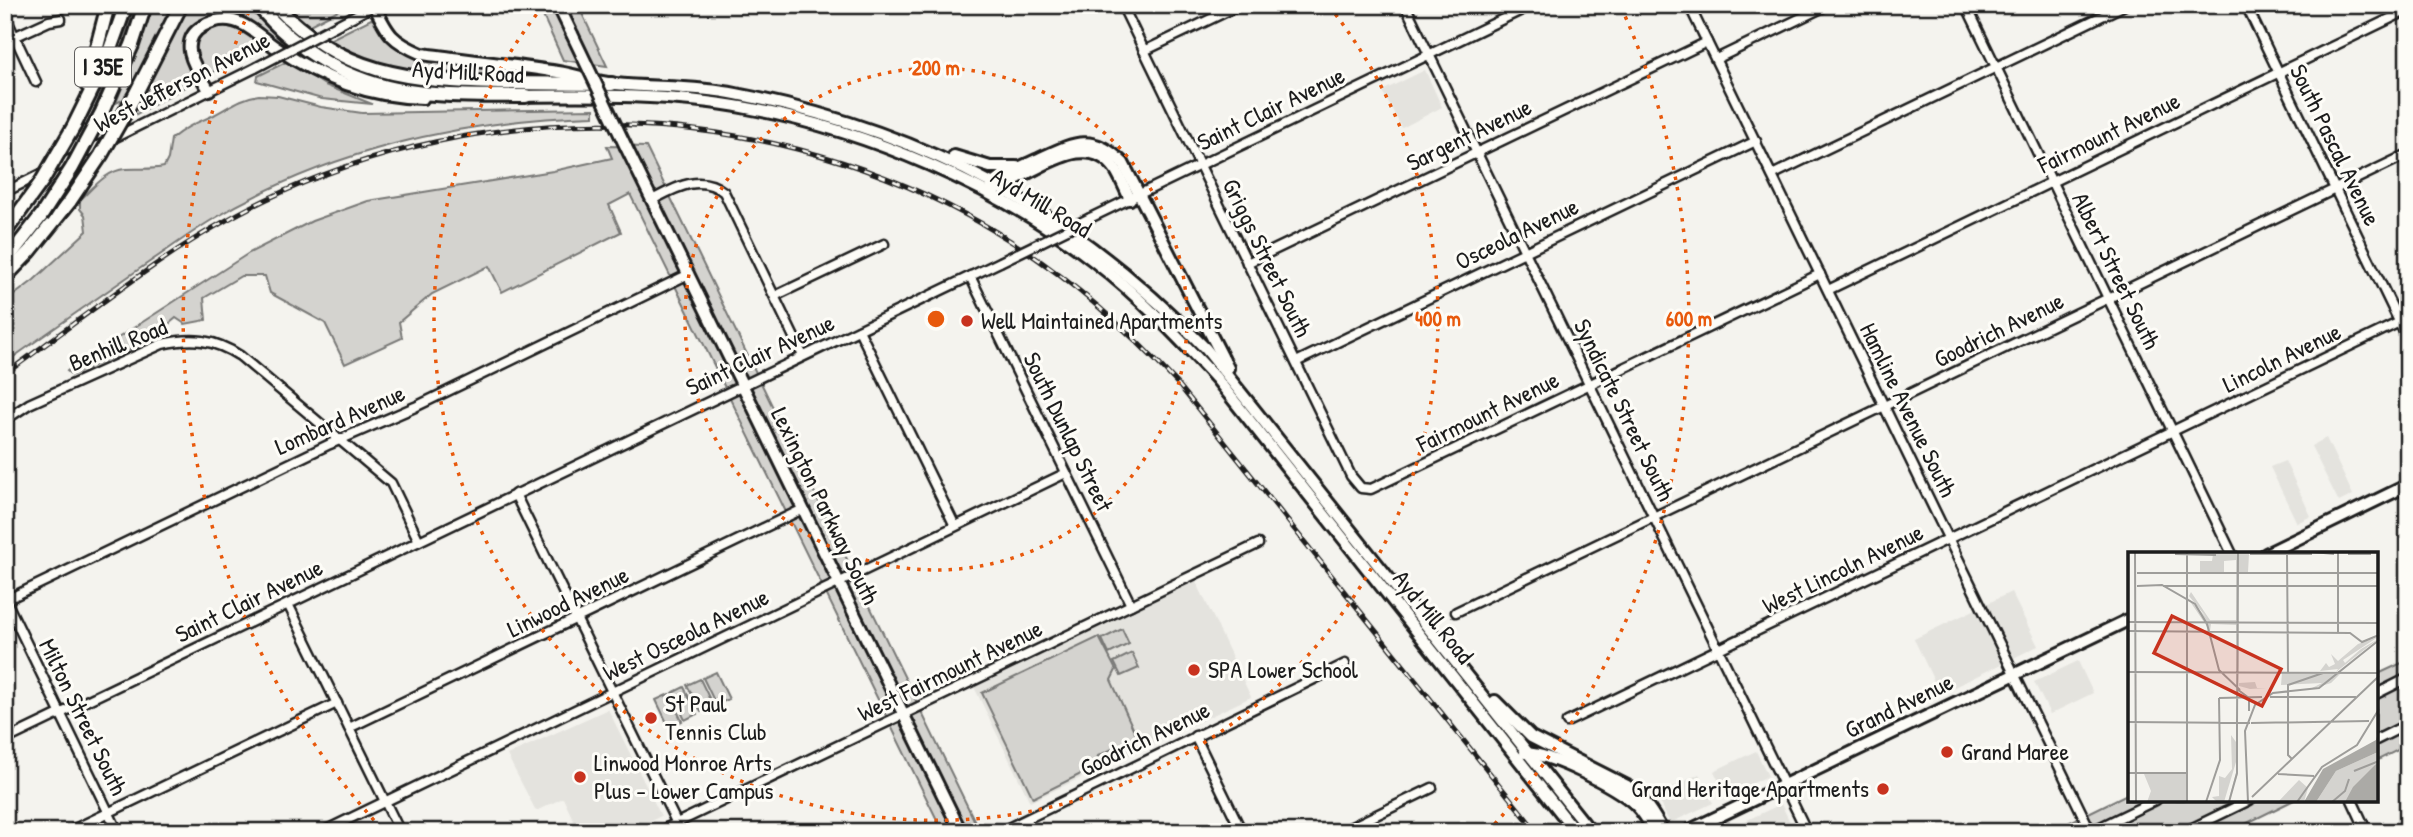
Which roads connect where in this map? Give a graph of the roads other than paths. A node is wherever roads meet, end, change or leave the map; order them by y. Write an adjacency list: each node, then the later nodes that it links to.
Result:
1 (108, 5): 33 (highway)
2 (126, 5): 33 (highway, I 35E)
3 (145, 5): 51 (highway, I 35E, bridge)
4 (181, 5): 56 (highway, bridge)
5 (258, 5): 32 (highway, Ayd Mill Road)
6 (275, 5): 30 (highway)
7 (375, 5): 30 (main road, Ayd Mill Road); 31 (street, West Jefferson Avenue, bridge)
8 (558, 5): 47 (main road, Lexington Parkway South, bridge)
9 (1122, 5): 24 (street, Griggs Street South)
10 (1240, 5): 24 (street)
11 (1405, 5): 25 (street, Syndicate Street South)
12 (1532, 5): 25 (street, Saint Clair Avenue)
13 (1689, 5): 23 (street, Hamline Avenue South)
14 (1828, 5): 26 (street)
15 (1966, 5): 27 (street, Albert Street South)
16 (2125, 5): 27 (street)
17 (2246, 5): 28 (street, South Pascal Avenue)
18 (2408, 10): 28 (street, Fairmount Avenue)
19 (5, 16): 21 (street)
20 (61, 19): 21 (street)
21 (15, 36): 22 (street); 29 (street)
22 (5, 41)
23 (1707, 42): 26 (street, Hamline Avenue South); 36 (street, Sargent Avenue)
24 (1144, 51): 38 (street, Griggs Street South)
25 (1429, 54): 36 (street, Syndicate Street South); 38 (street, Saint Clair Avenue)
26 (1716, 59): 34 (street, Hamline Avenue South)
27 (1996, 67): 40 (street); 41 (street, Albert Street South)
28 (2278, 73): 41 (street, Fairmount Avenue); 43 (street, South Pascal Avenue)
29 (36, 82)
30 (612, 84): 35 (main road, Ayd Mill Road)
31 (209, 90): 32 (main road); 44 (street, West Jefferson Avenue)
32 (526, 96): 45 (main road, Ayd Mill Road)
33 (74, 126): 48 (highway, I 35E, bridge)
34 (1756, 141): 40 (street, Hamline Avenue South); 50 (street, Osceola Avenue)
35 (903, 142): 39 (main road); 42 (main road, Ayd Mill Road)
36 (1477, 152): 50 (street, Syndicate Street South); 52 (street, Sargent Avenue)
37 (2408, 154): 43 (street, Goodrich Avenue)
38 (1200, 165): 46 (street, Saint Clair Avenue); 52 (street, Griggs Street South)
39 (1022, 166): 42 (main road); 46 (main road)
40 (1772, 175): 54 (street, Hamline Avenue South)
41 (2052, 182): 57 (street, Fairmount Avenue); 59 (street, Albert Street South)
42 (997, 185): 45 (main road); 46 (main road); 67 (main road, Ayd Mill Road)
43 (2335, 190): 59 (street, Goodrich Avenue); 60 (street, South Pascal Avenue)
44 (5, 192)
45 (987, 194): 108 (main road, Ayd Mill Road)
46 (1134, 197): 55 (street, Saint Clair Avenue, bridge); 67 (main road)
47 (652, 200): 53 (main road, Lexington Parkway South); 58 (street)
48 (5, 232)
49 (884, 244): 58 (street)
50 (1525, 251): 64 (street, Osceola Avenue); 65 (street, Syndicate Street South)
51 (5, 262)
52 (1247, 263): 64 (street, Griggs Street South)
53 (689, 274): 66 (main road, Lexington Parkway South); 71 (street, Lombard Avenue)
54 (1820, 274): 57 (street, Hamline Avenue South); 65 (street, Fairmount Avenue)
55 (970, 276): 61 (street, Saint Clair Avenue); 72 (street, South Dunlap Street)
56 (5, 277)
57 (1828, 290): 68 (street, Hamline Avenue South)
58 (775, 296): 63 (street)
59 (2108, 299): 68 (street, Goodrich Avenue); 70 (street, Albert Street South)
60 (2404, 320): 62 (street, South Pascal Avenue); 70 (street, Lincoln Avenue)
61 (859, 330): 63 (street, Saint Clair Avenue); 78 (street)
62 (2408, 340)
63 (803, 356): 66 (street, Saint Clair Avenue)
64 (1296, 362): 74 (street, Griggs Street South)
65 (1590, 384): 74 (street, Fairmount Avenue); 77 (street, Syndicate Street South)
66 (742, 385): 75 (street, Saint Clair Avenue); 76 (main road, Lexington Parkway South)
67 (1237, 386): 95 (main road, Ayd Mill Road)
68 (1885, 406): 77 (street, Goodrich Avenue); 79 (street, Hamline Avenue South)
69 (5, 420): 71 (street, Benhill Road)
70 (2173, 431): 79 (street, West Lincoln Avenue); 82 (street, Albert Street South)
71 (341, 439): 80 (street, Benhill Road); 85 (street, Lombard Avenue)
72 (1066, 473): 78 (street, West Osceola Avenue); 87 (street, South Dunlap Street)
73 (2408, 485): 83 (main road)
74 (1361, 488)
75 (515, 494): 80 (street, Saint Clair Avenue); 89 (street)
76 (803, 509): 84 (main road, Lexington Parkway South); 89 (street, Linwood Avenue)
77 (1654, 517): 88 (street, Goodrich Avenue); 91 (street, Syndicate Street South)
78 (955, 526): 84 (street, West Osceola Avenue)
79 (1949, 539): 91 (street, West Lincoln Avenue); 93 (street, Hamline Avenue South)
80 (419, 541): 86 (street, Saint Clair Avenue)
81 (1258, 544): 87 (street, West Fairmount Avenue)
82 (2231, 552)
83 (2270, 552)
84 (839, 583): 96 (street, West Osceola Avenue); 100 (main road, Lexington Parkway South)
85 (5, 600): 99 (street, Milton Street South)
86 (288, 604): 98 (street); 99 (street, Saint Clair Avenue)
87 (1131, 605): 100 (street, West Fairmount Avenue)
88 (1456, 612)
89 (577, 620): 96 (street); 103 (street, Linwood Avenue)
90 (2128, 620): 93 (main road, Grand Avenue)
91 (1719, 650): 101 (street, West Lincoln Avenue); 109 (street, Syndicate Street South)
92 (1345, 664): 104 (street, Goodrich Avenue)
93 (2015, 674): 109 (main road, Grand Avenue); 133 (street, Hamline Avenue South)
94 (2408, 678): 97 (street)
95 (1471, 681): 107 (main road, Ayd Mill Road); 130 (main road)
96 (612, 692): 111 (street, West Osceola Avenue); 116 (street)
97 (2378, 693)
98 (337, 703): 103 (street); 115 (street)
99 (60, 714): 106 (street, Saint Clair Avenue); 115 (street, Milton Street South)
100 (904, 715): 116 (street, West Fairmount Avenue); 123 (main road, Lexington Parkway South)
101 (1567, 722)
102 (2408, 724): 105 (street)
103 (349, 729): 111 (street)
104 (1195, 736): 124 (street, Goodrich Avenue); 125 (street)
105 (2378, 739)
106 (5, 740)
107 (1527, 752): 108 (main road); 128 (main road, Ayd Mill Road); 129 (main road)
108 (1516, 755): 127 (main road, Ayd Mill Road)
109 (1785, 784): 131 (main road, Grand Avenue); 132 (street, Syndicate Street South)
110 (1432, 788): 126 (street)
111 (385, 802): 119 (street, West Osceola Avenue); 120 (street)
112 (2152, 802): 133 (street)
113 (2246, 802): 134 (street)
114 (2353, 802): 135 (street)
115 (108, 813): 117 (street); 118 (street, Milton Street South)
116 (677, 823): 121 (street, West Fairmount Avenue); 122 (street)
117 (68, 832)
118 (118, 832)
119 (322, 832)
120 (400, 832)
121 (658, 832)
122 (681, 832)
123 (961, 832)
124 (1000, 832)
125 (1242, 832)
126 (1341, 832)
127 (1576, 832)
128 (1591, 832)
129 (1654, 832)
130 (1663, 832)
131 (1686, 832)
132 (1807, 832)
133 (2091, 832)
134 (2184, 832)
135 (2367, 832)

